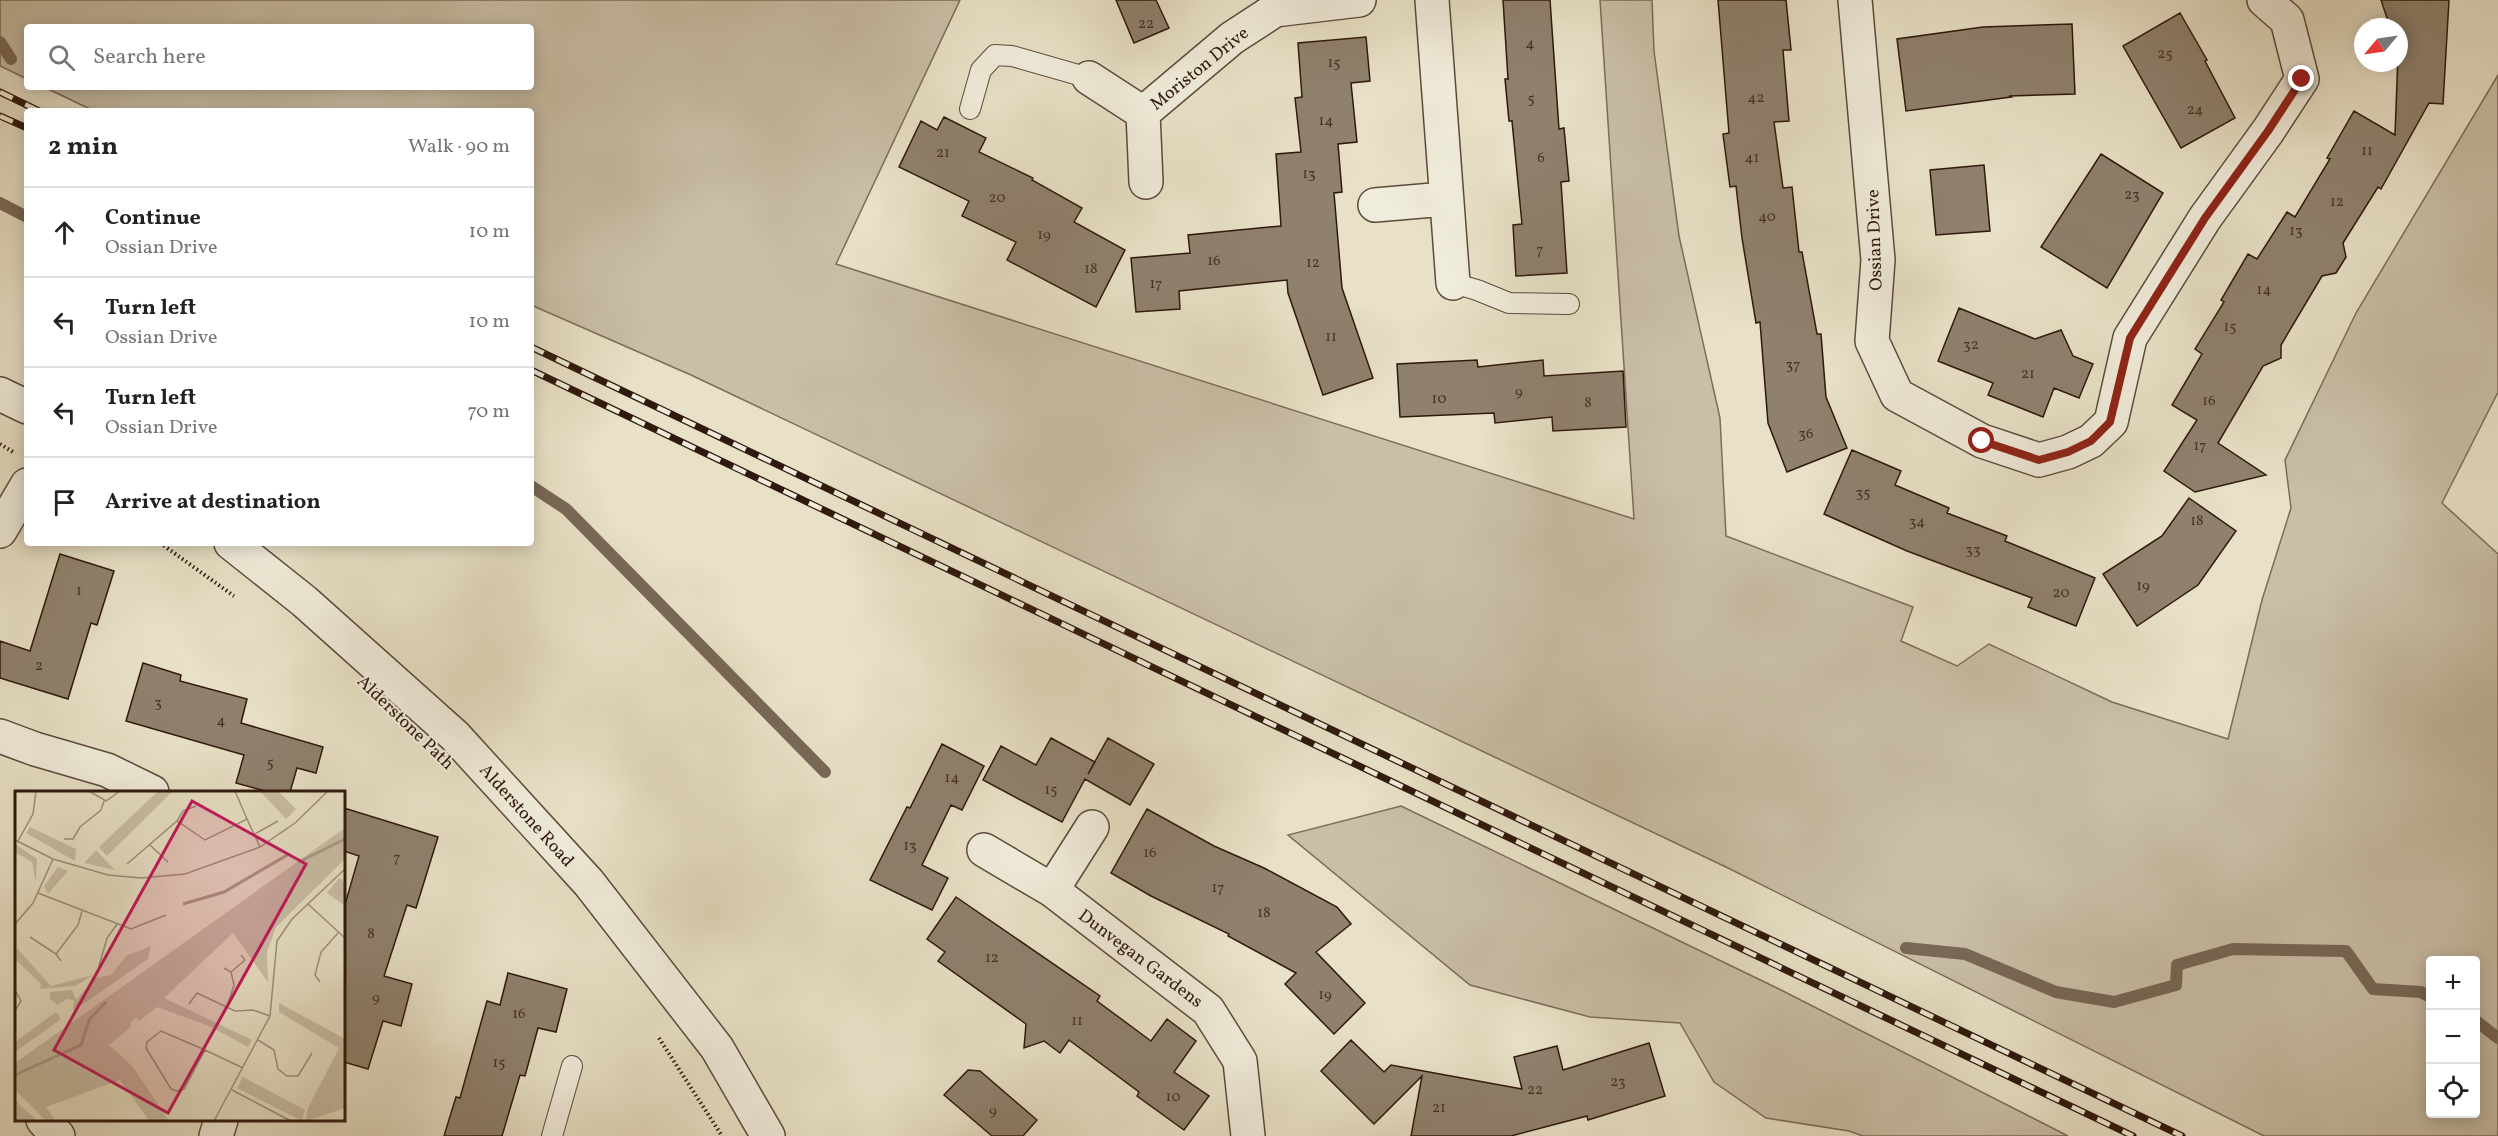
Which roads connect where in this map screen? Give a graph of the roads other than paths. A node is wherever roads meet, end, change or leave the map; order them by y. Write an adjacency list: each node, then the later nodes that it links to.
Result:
1 (1359, 0): 7 (street, Moriston Drive)
2 (1432, 0): 9 (street)
3 (1854, 0): 4 (street, Ossian Drive)
4 (2264, 0)
5 (1089, 78): 6 (lane); 7 (street, Moriston Drive)
6 (970, 109)
7 (1143, 113): 8 (street, Moriston Drive)
8 (1146, 182)
9 (1445, 199): 10 (street); 11 (street)
10 (1376, 205)
11 (1453, 283): 12 (lane)
12 (1569, 304)
13 (0, 394): 14 (street)
14 (24, 406)
15 (24, 490): 16 (street)
16 (1, 528)
17 (235, 546): 29 (street, Alderstone Road)
18 (0, 736): 19 (street)
19 (150, 791)
20 (1092, 827): 22 (street)
21 (984, 850): 22 (street, Dunvegan Gardens)
22 (1052, 890): 30 (street, Dunvegan Gardens)
23 (572, 1066): 28 (lane)
24 (45, 1121): 26 (street)
25 (220, 1121): 27 (street)
26 (58, 1136)
27 (216, 1136)
28 (552, 1136)
29 (768, 1136)
30 (1248, 1136)

